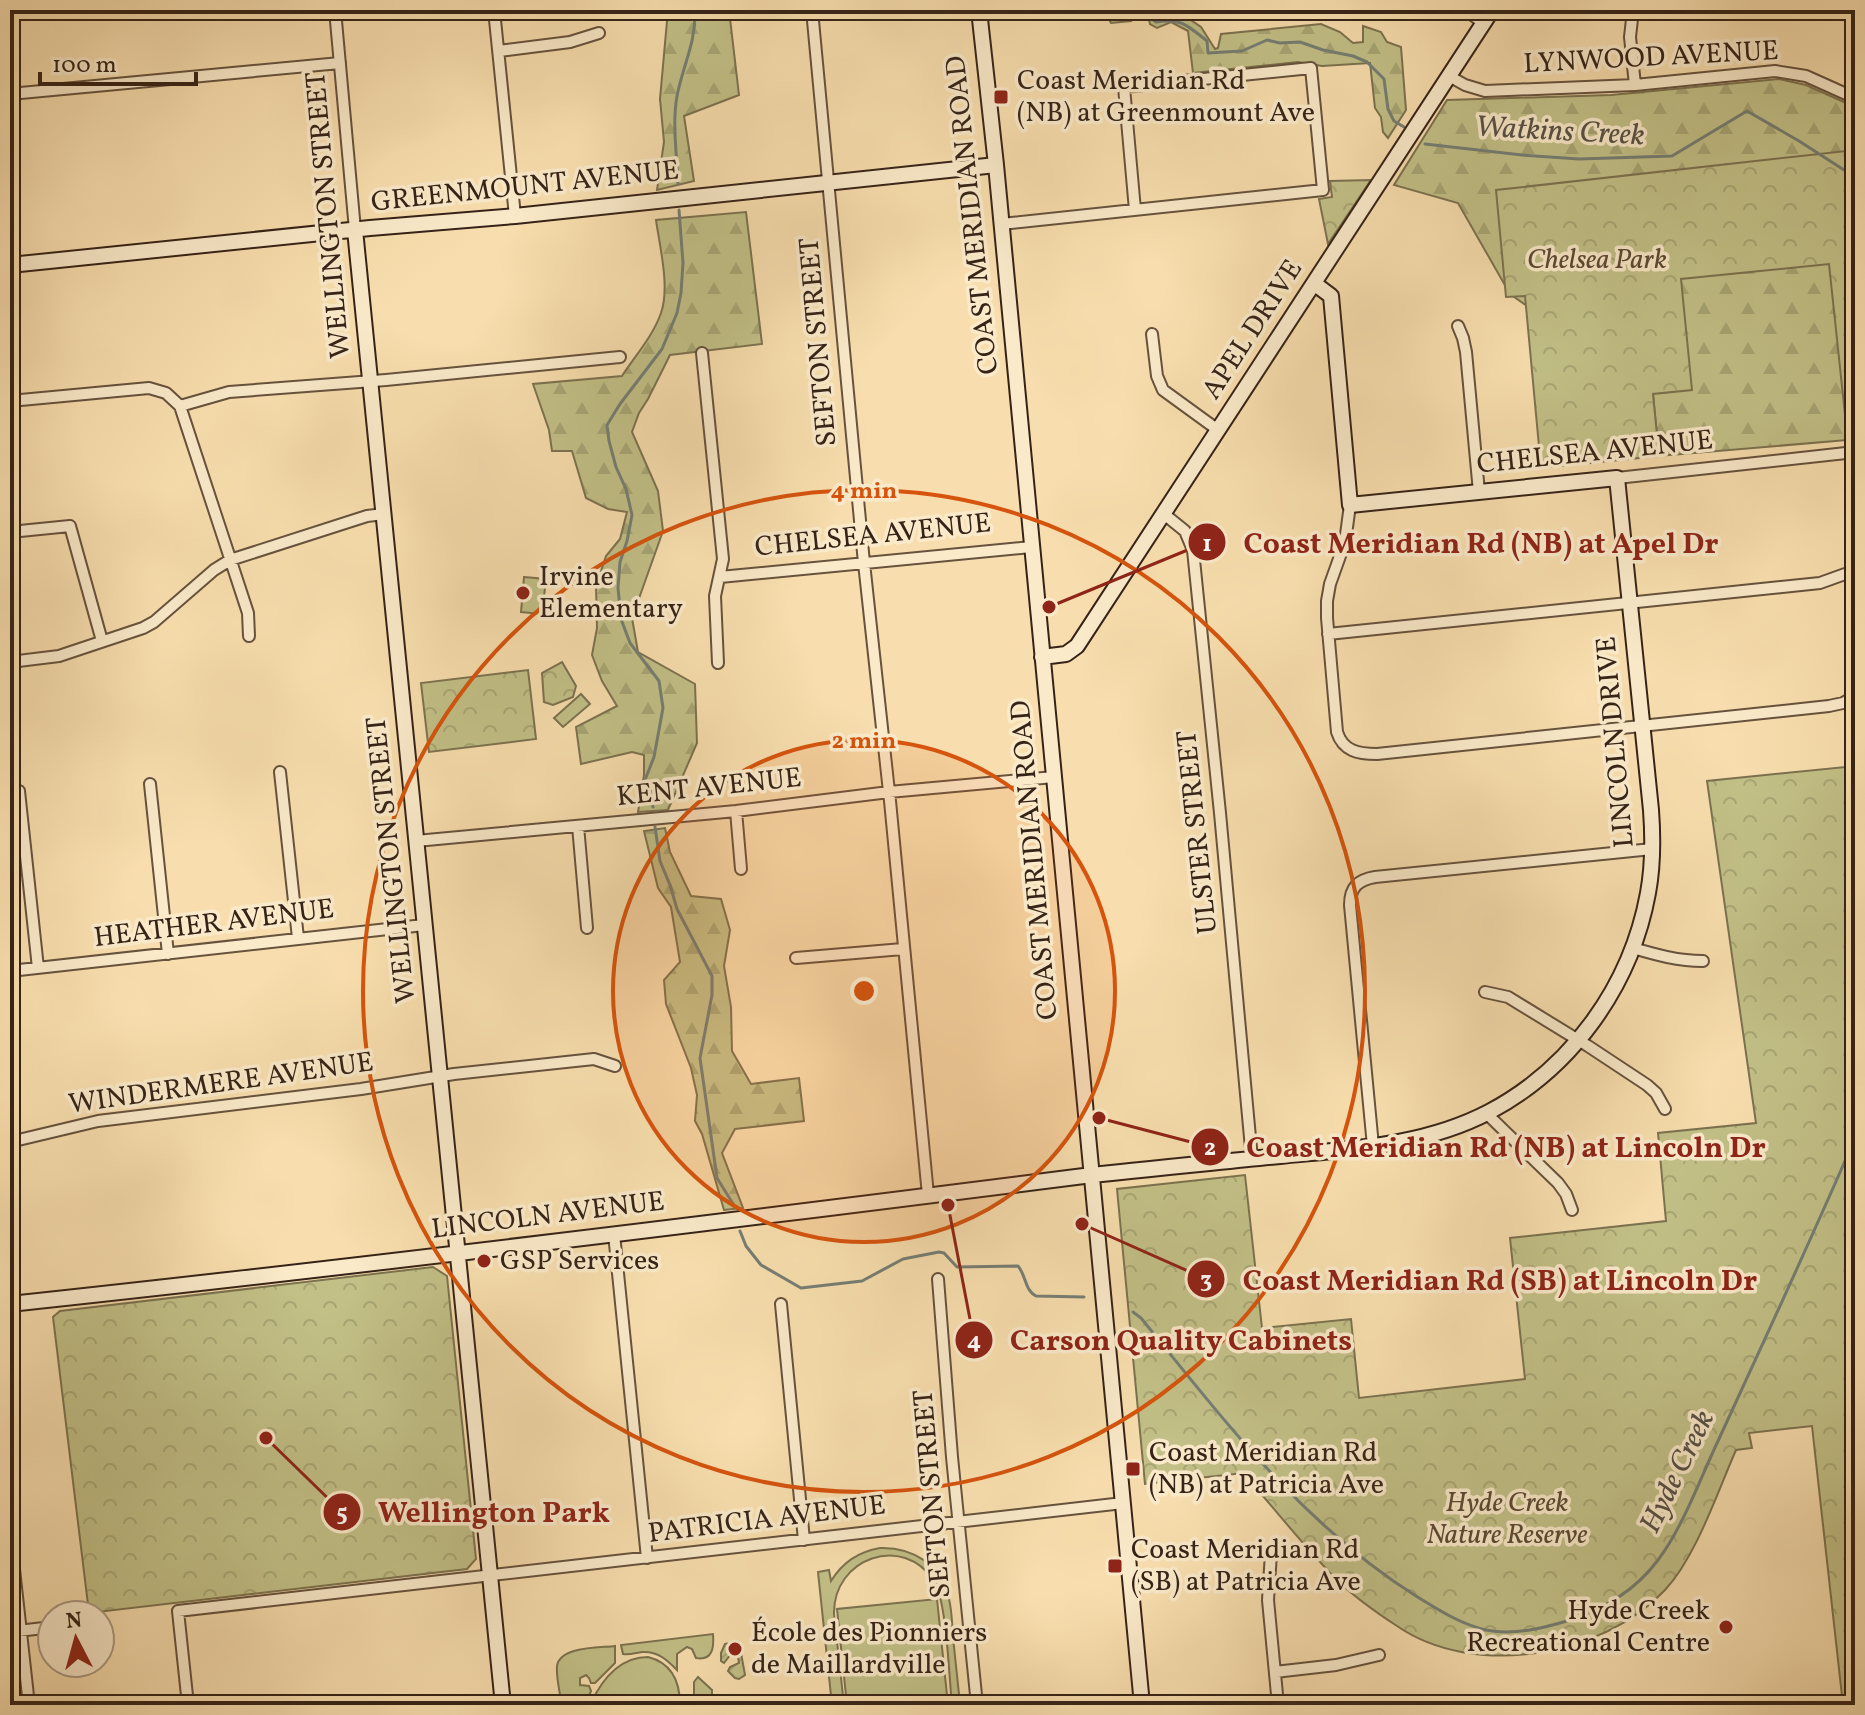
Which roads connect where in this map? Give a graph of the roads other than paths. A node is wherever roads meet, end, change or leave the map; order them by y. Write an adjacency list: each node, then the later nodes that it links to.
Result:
1 (335, 10): 10 (street, WELLINGTON STREET)
2 (494, 10): 9 (street)
3 (812, 10): 16 (street, SEFTON STREET)
4 (979, 10): 15 (street, COAST MERIDIAN ROAD)
5 (1465, 10): 7 (street)
6 (1633, 10): 12 (street)
7 (1488, 16): 11 (street, APEL DRIVE)
8 (599, 33): 9 (street)
9 (499, 51): 18 (street)
10 (340, 63): 13 (street); 20 (street, WELLINGTON STREET)
11 (1449, 76): 12 (street, LYNWOOD AVENUE); 22 (street, APEL DRIVE)
12 (1635, 85): 14 (street, LYNWOOD AVENUE)
13 (10, 94)
14 (1855, 98)
15 (996, 165): 16 (street, GREENMOUNT AVENUE); 19 (street, COAST MERIDIAN ROAD)
16 (828, 183): 18 (street, GREENMOUNT AVENUE); 40 (street, SEFTON STREET)
17 (1135, 210): 17 (street); 19 (street)
18 (515, 216): 20 (street, GREENMOUNT AVENUE)
19 (1002, 224): 38 (street, COAST MERIDIAN ROAD)
20 (355, 230): 21 (street, GREENMOUNT AVENUE); 27 (street, WELLINGTON STREET)
21 (10, 265)
22 (1315, 284): 30 (street, APEL DRIVE); 34 (street)
23 (1458, 326): 33 (street)
24 (1152, 334): 30 (street)
25 (702, 353): 42 (street)
26 (620, 357): 27 (street)
27 (370, 381): 29 (street); 35 (street, WELLINGTON STREET)
28 (10, 401): 29 (street)
29 (180, 406): 39 (street)
30 (1218, 430): 36 (street, APEL DRIVE)
31 (1846, 453): 32 (street, CHELSEA AVENUE)
32 (1617, 478): 33 (street, CHELSEA AVENUE); 43 (street, LINCOLN DRIVE)
33 (1479, 492): 34 (street, CHELSEA AVENUE)
34 (1350, 505): 44 (street)
35 (384, 514): 39 (street); 59 (street, WELLINGTON STREET)
36 (1164, 514): 47 (street, APEL DRIVE); 80 (street, ULSTER STREET)
37 (10, 532): 46 (street)
38 (1031, 547): 40 (street, CHELSEA AVENUE); 47 (street, COAST MERIDIAN ROAD)
39 (230, 560): 45 (street); 46 (street)
40 (864, 563): 42 (street, CHELSEA AVENUE); 56 (street, SEFTON STREET)
41 (1845, 574): 43 (street)
42 (720, 577): 49 (street)
43 (1631, 604): 44 (street); 51 (street, LINCOLN DRIVE)
44 (1328, 634): 51 (street)
45 (249, 636)
46 (102, 641): 48 (street)
47 (1042, 657): 53 (street, COAST MERIDIAN ROAD)
48 (10, 662)
49 (718, 663)
50 (1855, 696): 51 (street)
51 (1643, 727): 60 (street, LINCOLN DRIVE)
52 (280, 772): 64 (street)
53 (1054, 777): 56 (street, KENT AVENUE); 81 (street, COAST MERIDIAN ROAD)
54 (150, 784): 67 (street)
55 (10, 792): 70 (street)
56 (889, 792): 57 (street, KENT AVENUE); 66 (street, SEFTON STREET)
57 (736, 811): 58 (street, KENT AVENUE); 61 (street)
58 (578, 826): 59 (street, KENT AVENUE); 63 (street)
59 (416, 841): 62 (street, WELLINGTON STREET)
60 (1652, 849): 65 (street, LINCOLN DRIVE); 79 (street)
61 (741, 869)
62 (424, 925): 64 (street, HEATHER AVENUE); 75 (street, WELLINGTON STREET)
63 (587, 928)
64 (298, 938): 67 (street, HEATHER AVENUE)
65 (1633, 948): 69 (street); 73 (street, LINCOLN DRIVE)
66 (903, 949): 68 (street); 82 (street, SEFTON STREET)
67 (168, 954): 70 (street, HEATHER AVENUE)
68 (796, 958)
69 (1703, 961)
70 (38, 968): 71 (street, HEATHER AVENUE)
71 (10, 971)
72 (1485, 992): 73 (street)
73 (1579, 1040): 76 (street); 77 (street, LINCOLN DRIVE)
74 (615, 1066): 75 (street, WINDERMERE AVENUE)
75 (440, 1077): 78 (street, WINDERMERE AVENUE); 85 (street, WELLINGTON STREET)
76 (1665, 1109)
77 (1486, 1113): 79 (street, LINCOLN DRIVE); 83 (street)
78 (10, 1142)
79 (1373, 1146): 80 (street, LINCOLN DRIVE)
80 (1252, 1159): 81 (street, LINCOLN DRIVE)
81 (1091, 1175): 82 (street, LINCOLN AVENUE); 89 (street, COAST MERIDIAN ROAD)
82 (928, 1195): 84 (street, LINCOLN AVENUE)
83 (1572, 1210)
84 (614, 1234): 85 (street, LINCOLN AVENUE); 94 (street)
85 (457, 1253): 87 (street, LINCOLN AVENUE); 95 (street, WELLINGTON STREET)
86 (938, 1279): 90 (street, SEFTON STREET)
87 (10, 1304)
88 (781, 1304): 92 (street)
89 (1123, 1503): 90 (street, PATRICIA AVENUE); 104 (street, COAST MERIDIAN ROAD)
90 (960, 1522): 92 (street, PATRICIA AVENUE); 103 (street, SEFTON STREET)
91 (10, 1533): 97 (street)
92 (804, 1540): 94 (street, PATRICIA AVENUE)
93 (1271, 1553): 99 (street)
94 (647, 1558): 95 (street, PATRICIA AVENUE)
95 (490, 1576): 101 (street, PATRICIA AVENUE); 102 (street, WELLINGTON STREET)
96 (36, 1629): 97 (street)
97 (15, 1632): 100 (street)
98 (1379, 1655): 99 (street)
99 (1275, 1672): 105 (street)
100 (29, 1705)
101 (188, 1705)
102 (503, 1705)
103 (977, 1705)
104 (1142, 1705)
105 (1278, 1705)

